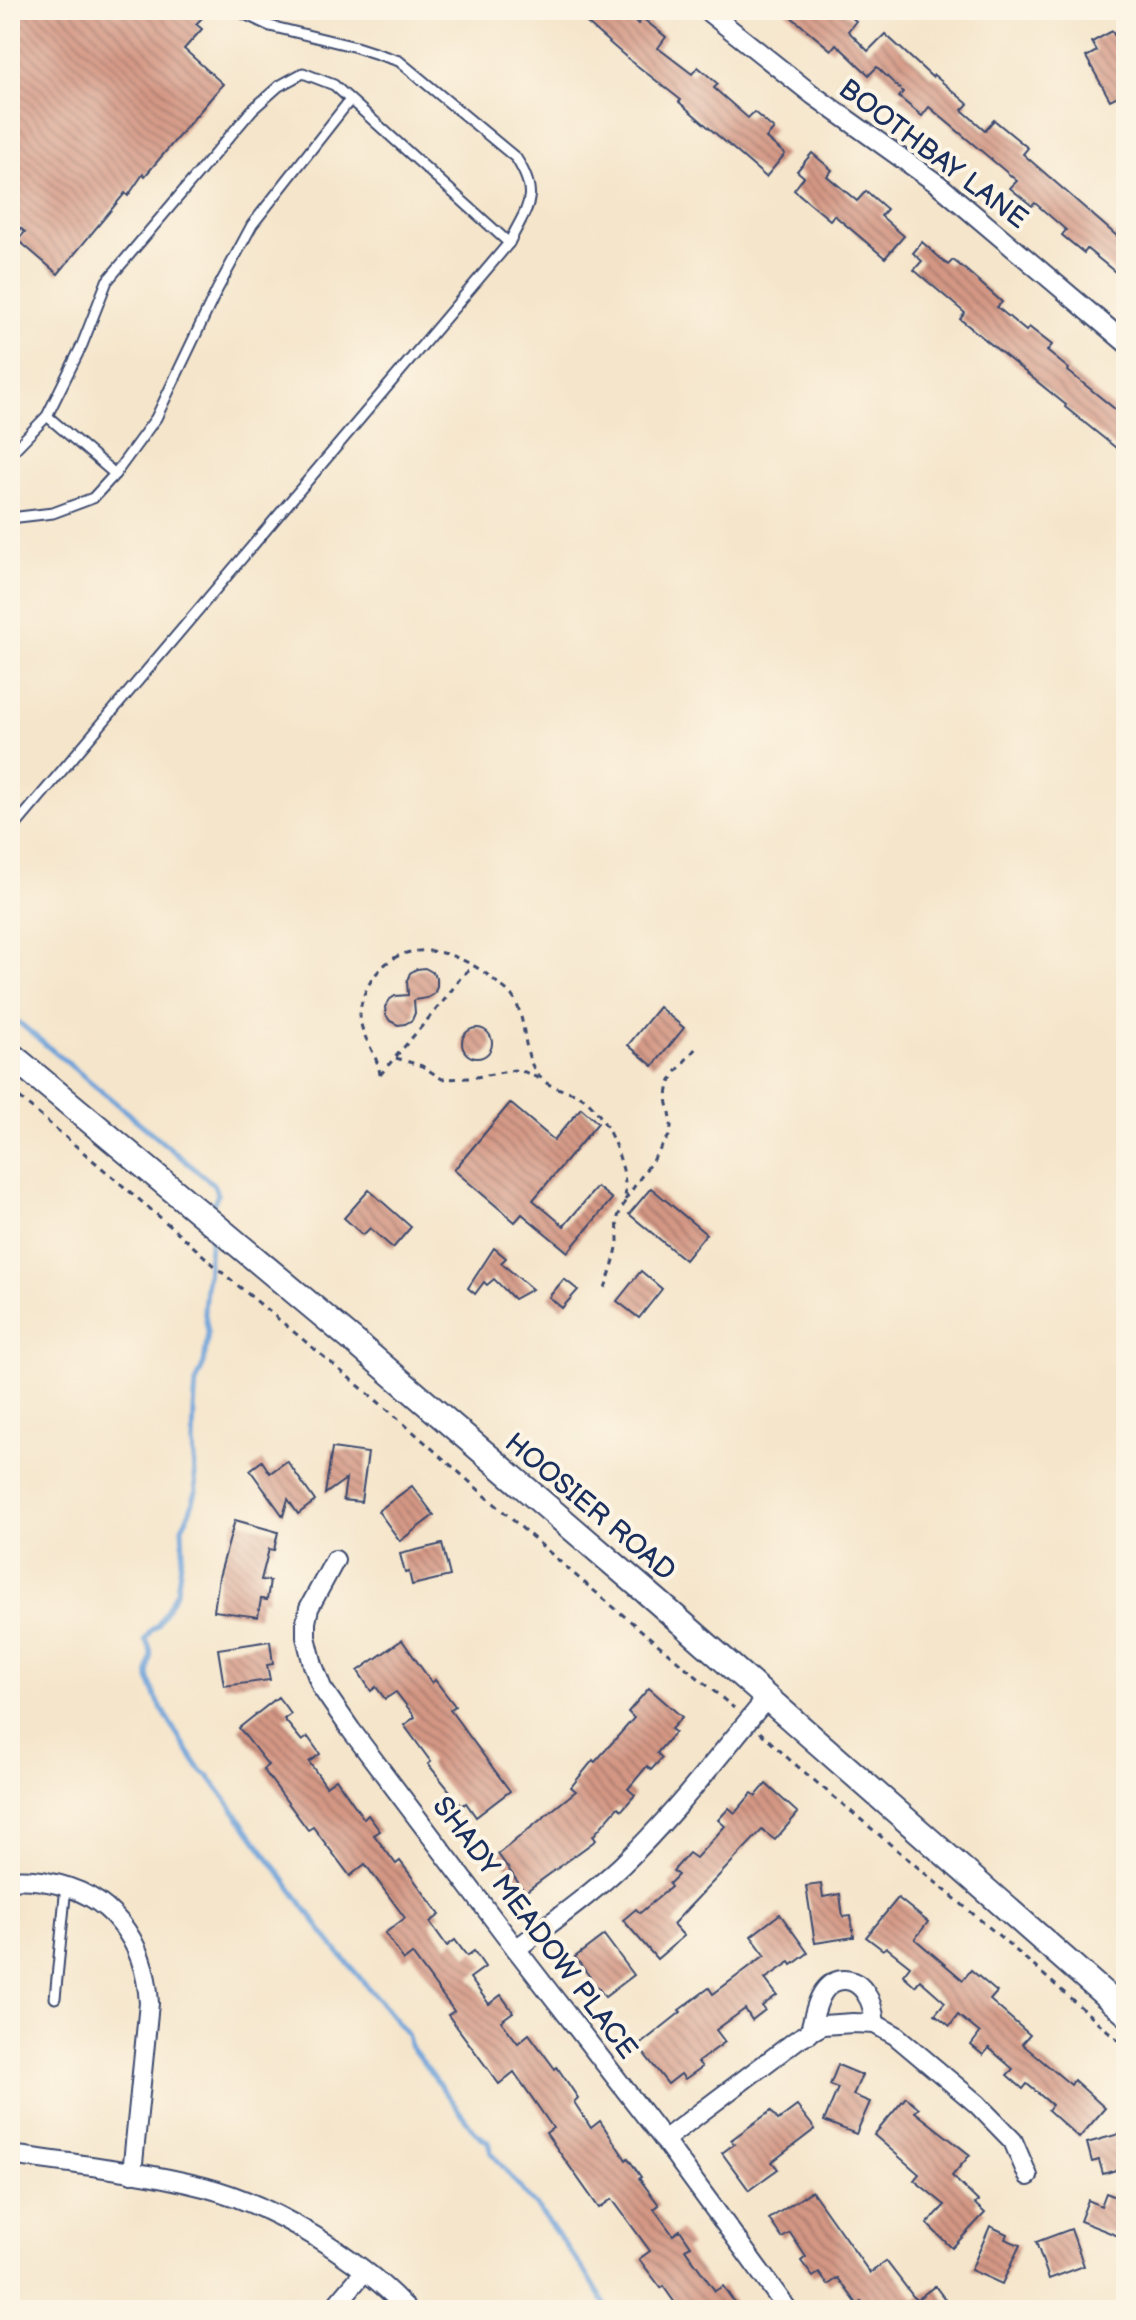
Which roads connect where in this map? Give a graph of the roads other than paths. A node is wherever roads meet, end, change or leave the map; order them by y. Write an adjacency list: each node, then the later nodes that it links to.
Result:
1 (236, 10): 4 (lane)
2 (706, 10): 5 (street, BOOTHBAY LANE)
3 (350, 100): 4 (lane); 6 (lane); 8 (lane)
4 (509, 243): 10 (lane)
5 (1126, 343)
6 (47, 416): 7 (lane); 8 (lane)
7 (10, 454)
8 (115, 474): 9 (lane)
9 (10, 518)
10 (10, 832)
11 (10, 1054): 13 (street, HOOSIER ROAD)
12 (335, 1560): 16 (street, SHADY MEADOW PLACE)
13 (767, 1698): 16 (street); 18 (street, HOOSIER ROAD)
14 (10, 1879): 15 (street)
15 (66, 1886): 17 (lane); 23 (street)
16 (516, 1949): 21 (street, SHADY MEADOW PLACE)
17 (55, 1998)
18 (1126, 2013)
19 (875, 2024): 20 (street); 20 (street); 24 (street)
20 (809, 2034): 21 (street)
21 (664, 2140): 28 (street, SHADY MEADOW PLACE)
22 (10, 2155): 23 (street)
23 (132, 2173): 25 (street)
24 (1028, 2176)
25 (364, 2272): 26 (street); 27 (street)
26 (332, 2310)
27 (408, 2310)
28 (788, 2310)

